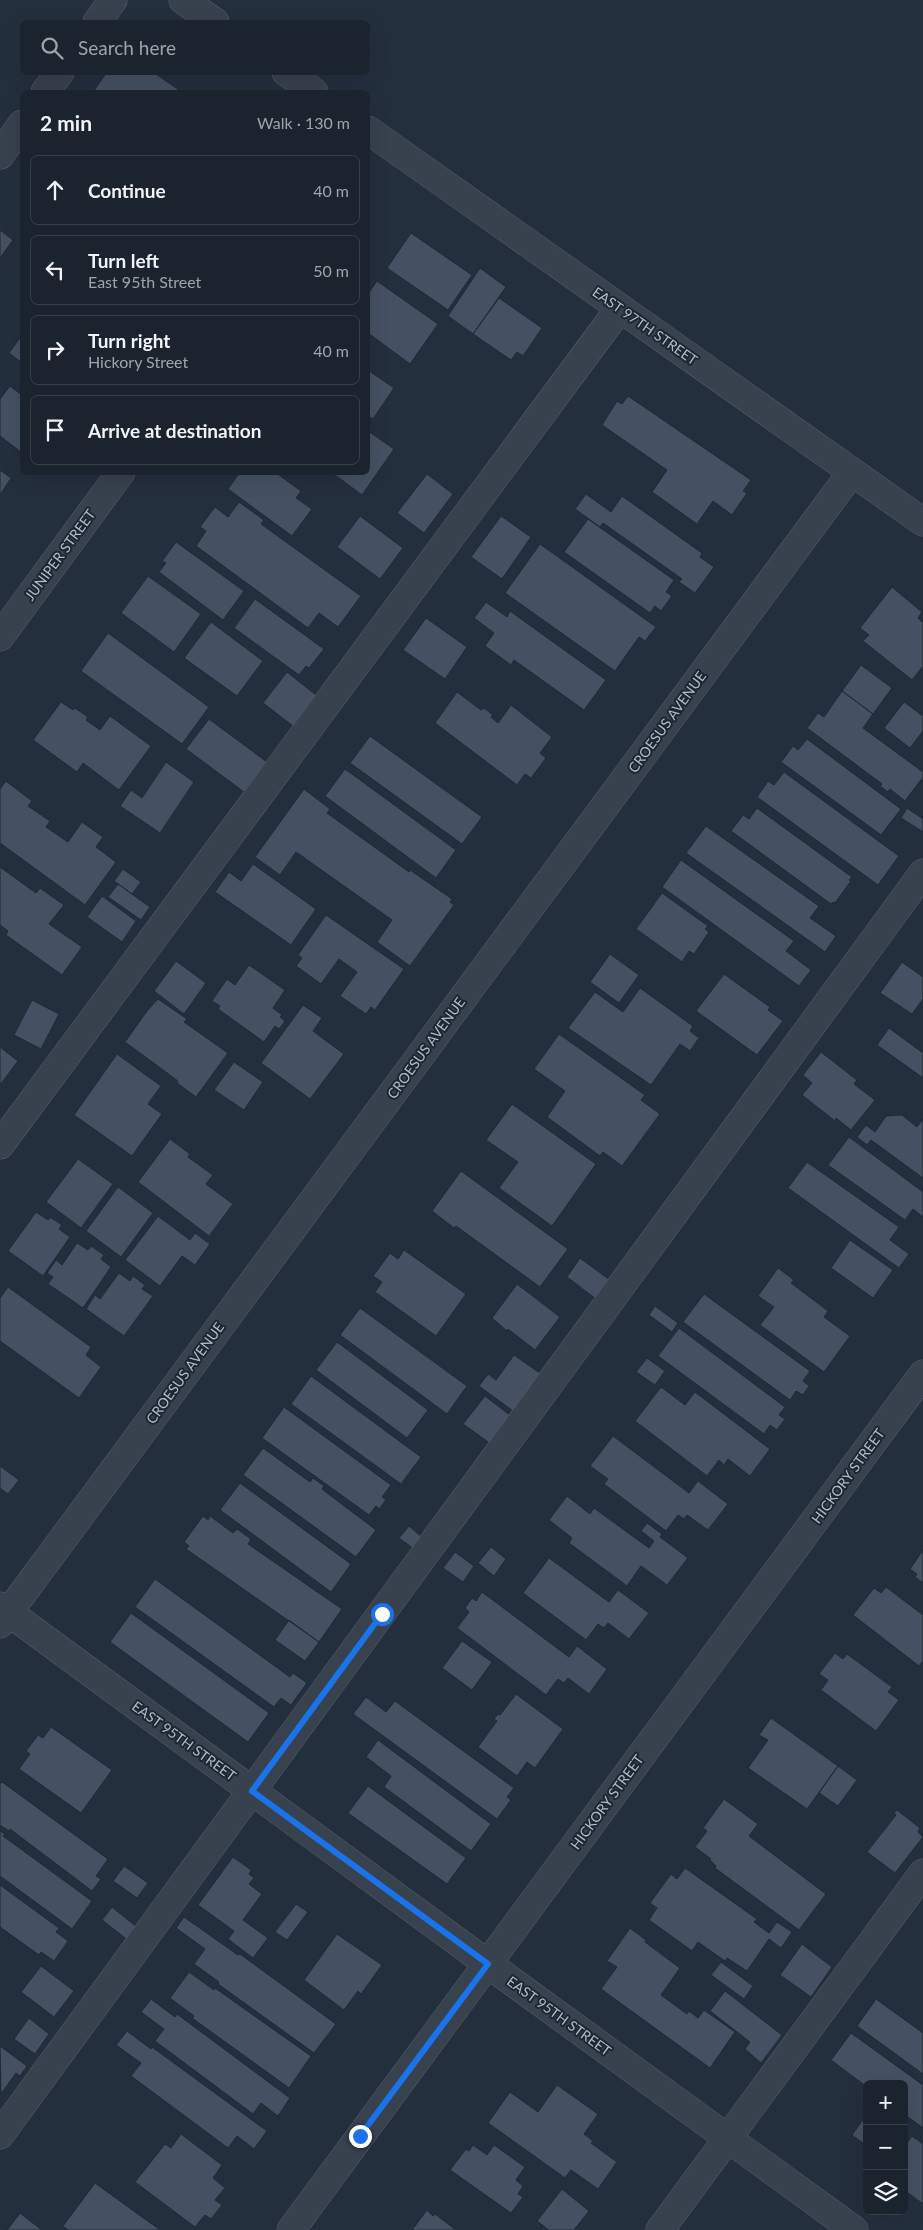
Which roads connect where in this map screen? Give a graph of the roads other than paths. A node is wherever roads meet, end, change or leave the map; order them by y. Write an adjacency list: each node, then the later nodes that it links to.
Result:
1 (113, 0): 3 (street)
2 (184, 0): 4 (street)
3 (98, 20)
4 (212, 20)
5 (58, 75): 7 (street)
6 (290, 75): 8 (street)
7 (46, 90)
8 (311, 90)
9 (20, 127): 11 (street)
10 (370, 134): 12 (street, EAST 97TH STREET)
11 (0, 154)
12 (620, 308): 13 (street, EAST 97TH STREET); 18 (street)
13 (852, 472): 15 (street, EAST 97TH STREET); 20 (street, CROESUS AVENUE)
14 (119, 475): 16 (street, JUNIPER STREET)
15 (923, 522)
16 (0, 637)
17 (923, 873): 21 (street)
18 (0, 1145)
19 (923, 1374): 23 (street, HICKORY STREET)
20 (3, 1614): 21 (street, EAST 95TH STREET)
21 (252, 1791): 23 (street, EAST 95TH STREET); 24 (street)
22 (923, 1873): 25 (street)
23 (488, 1964): 25 (street, EAST 95TH STREET); 26 (street, HICKORY STREET)
24 (0, 2134)
25 (728, 2139): 27 (street); 28 (street, EAST 95TH STREET)
26 (291, 2230)
27 (660, 2230)
28 (854, 2230)

